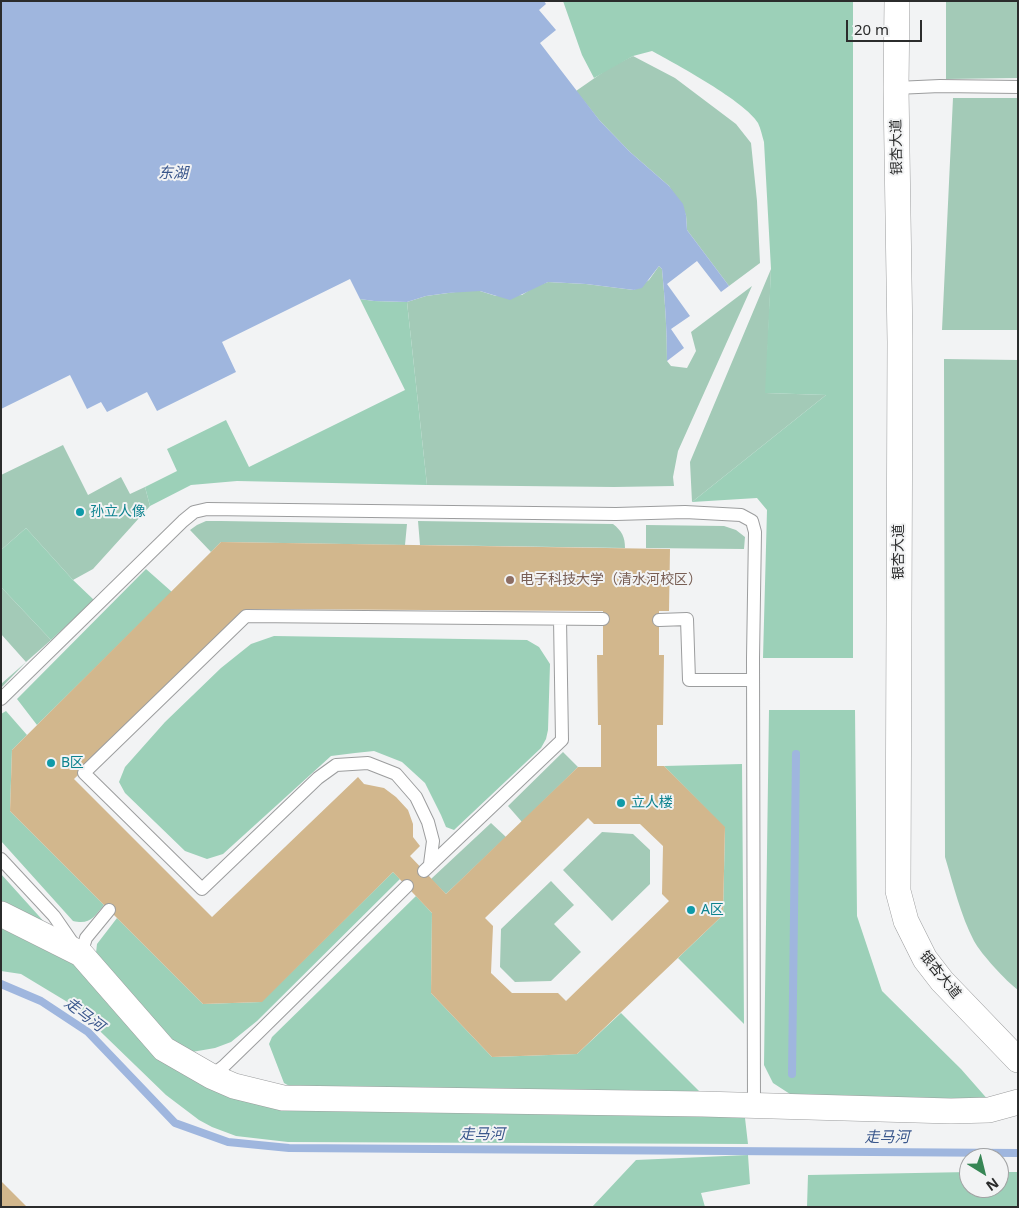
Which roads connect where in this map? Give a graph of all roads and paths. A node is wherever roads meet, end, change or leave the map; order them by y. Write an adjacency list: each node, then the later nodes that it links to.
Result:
1 (897, 1): 3 (street, 银杏大道)
2 (1018, 87): 3 (lane)
3 (896, 88): 14 (street, 银杏大道)
4 (560, 619): 4 (lane); 5 (lane)
5 (603, 619)
6 (659, 620): 7 (lane)
7 (753, 680): 8 (lane); 17 (lane)
8 (1, 699)
9 (1, 859): 13 (lane)
10 (407, 886): 15 (lane)
11 (109, 910): 13 (lane)
12 (1, 914): 13 (street)
13 (81, 954): 15 (street)
14 (1018, 1060)
15 (211, 1076): 17 (street)
16 (1018, 1102): 17 (street)
17 (754, 1105)

